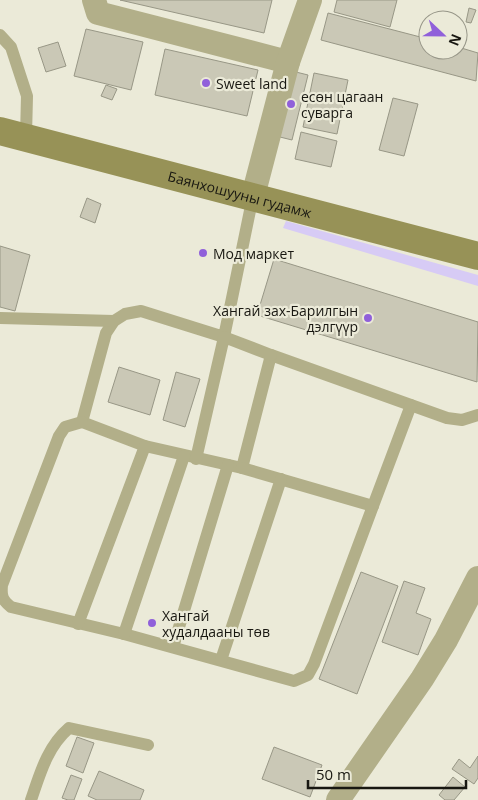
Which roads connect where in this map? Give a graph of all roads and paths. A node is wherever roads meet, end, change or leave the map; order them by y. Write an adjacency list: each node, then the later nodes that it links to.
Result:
1 (94, 0): 4 (street)
2 (310, 0): 4 (street)
3 (0, 35): 5 (lane)
4 (288, 62): 6 (street)
5 (13, 133): 6 (main road, Баянхошууны гудамж)
6 (253, 196): 7 (main road, Баянхошууны гудамж); 10 (lane)
7 (477, 249)
8 (0, 318): 9 (lane)
9 (114, 321): 10 (lane); 14 (lane)
10 (224, 337): 11 (lane); 16 (lane)
11 (271, 355): 12 (lane); 18 (lane)
12 (411, 406): 13 (lane); 20 (lane)
13 (478, 415)
14 (82, 422): 15 (lane); 22 (lane)
15 (145, 446): 16 (lane); 22 (lane)
16 (190, 458): 17 (lane); 23 (lane)
17 (228, 466): 18 (lane); 24 (lane)
18 (242, 468): 19 (lane)
19 (281, 479): 20 (lane); 25 (lane)
20 (373, 506): 25 (lane)
21 (478, 578): 28 (street)
22 (78, 624): 23 (lane)
23 (124, 634): 24 (lane)
24 (173, 647): 25 (lane)
25 (221, 660)
26 (148, 745): 27 (lane)
27 (31, 800)
28 (338, 800)

